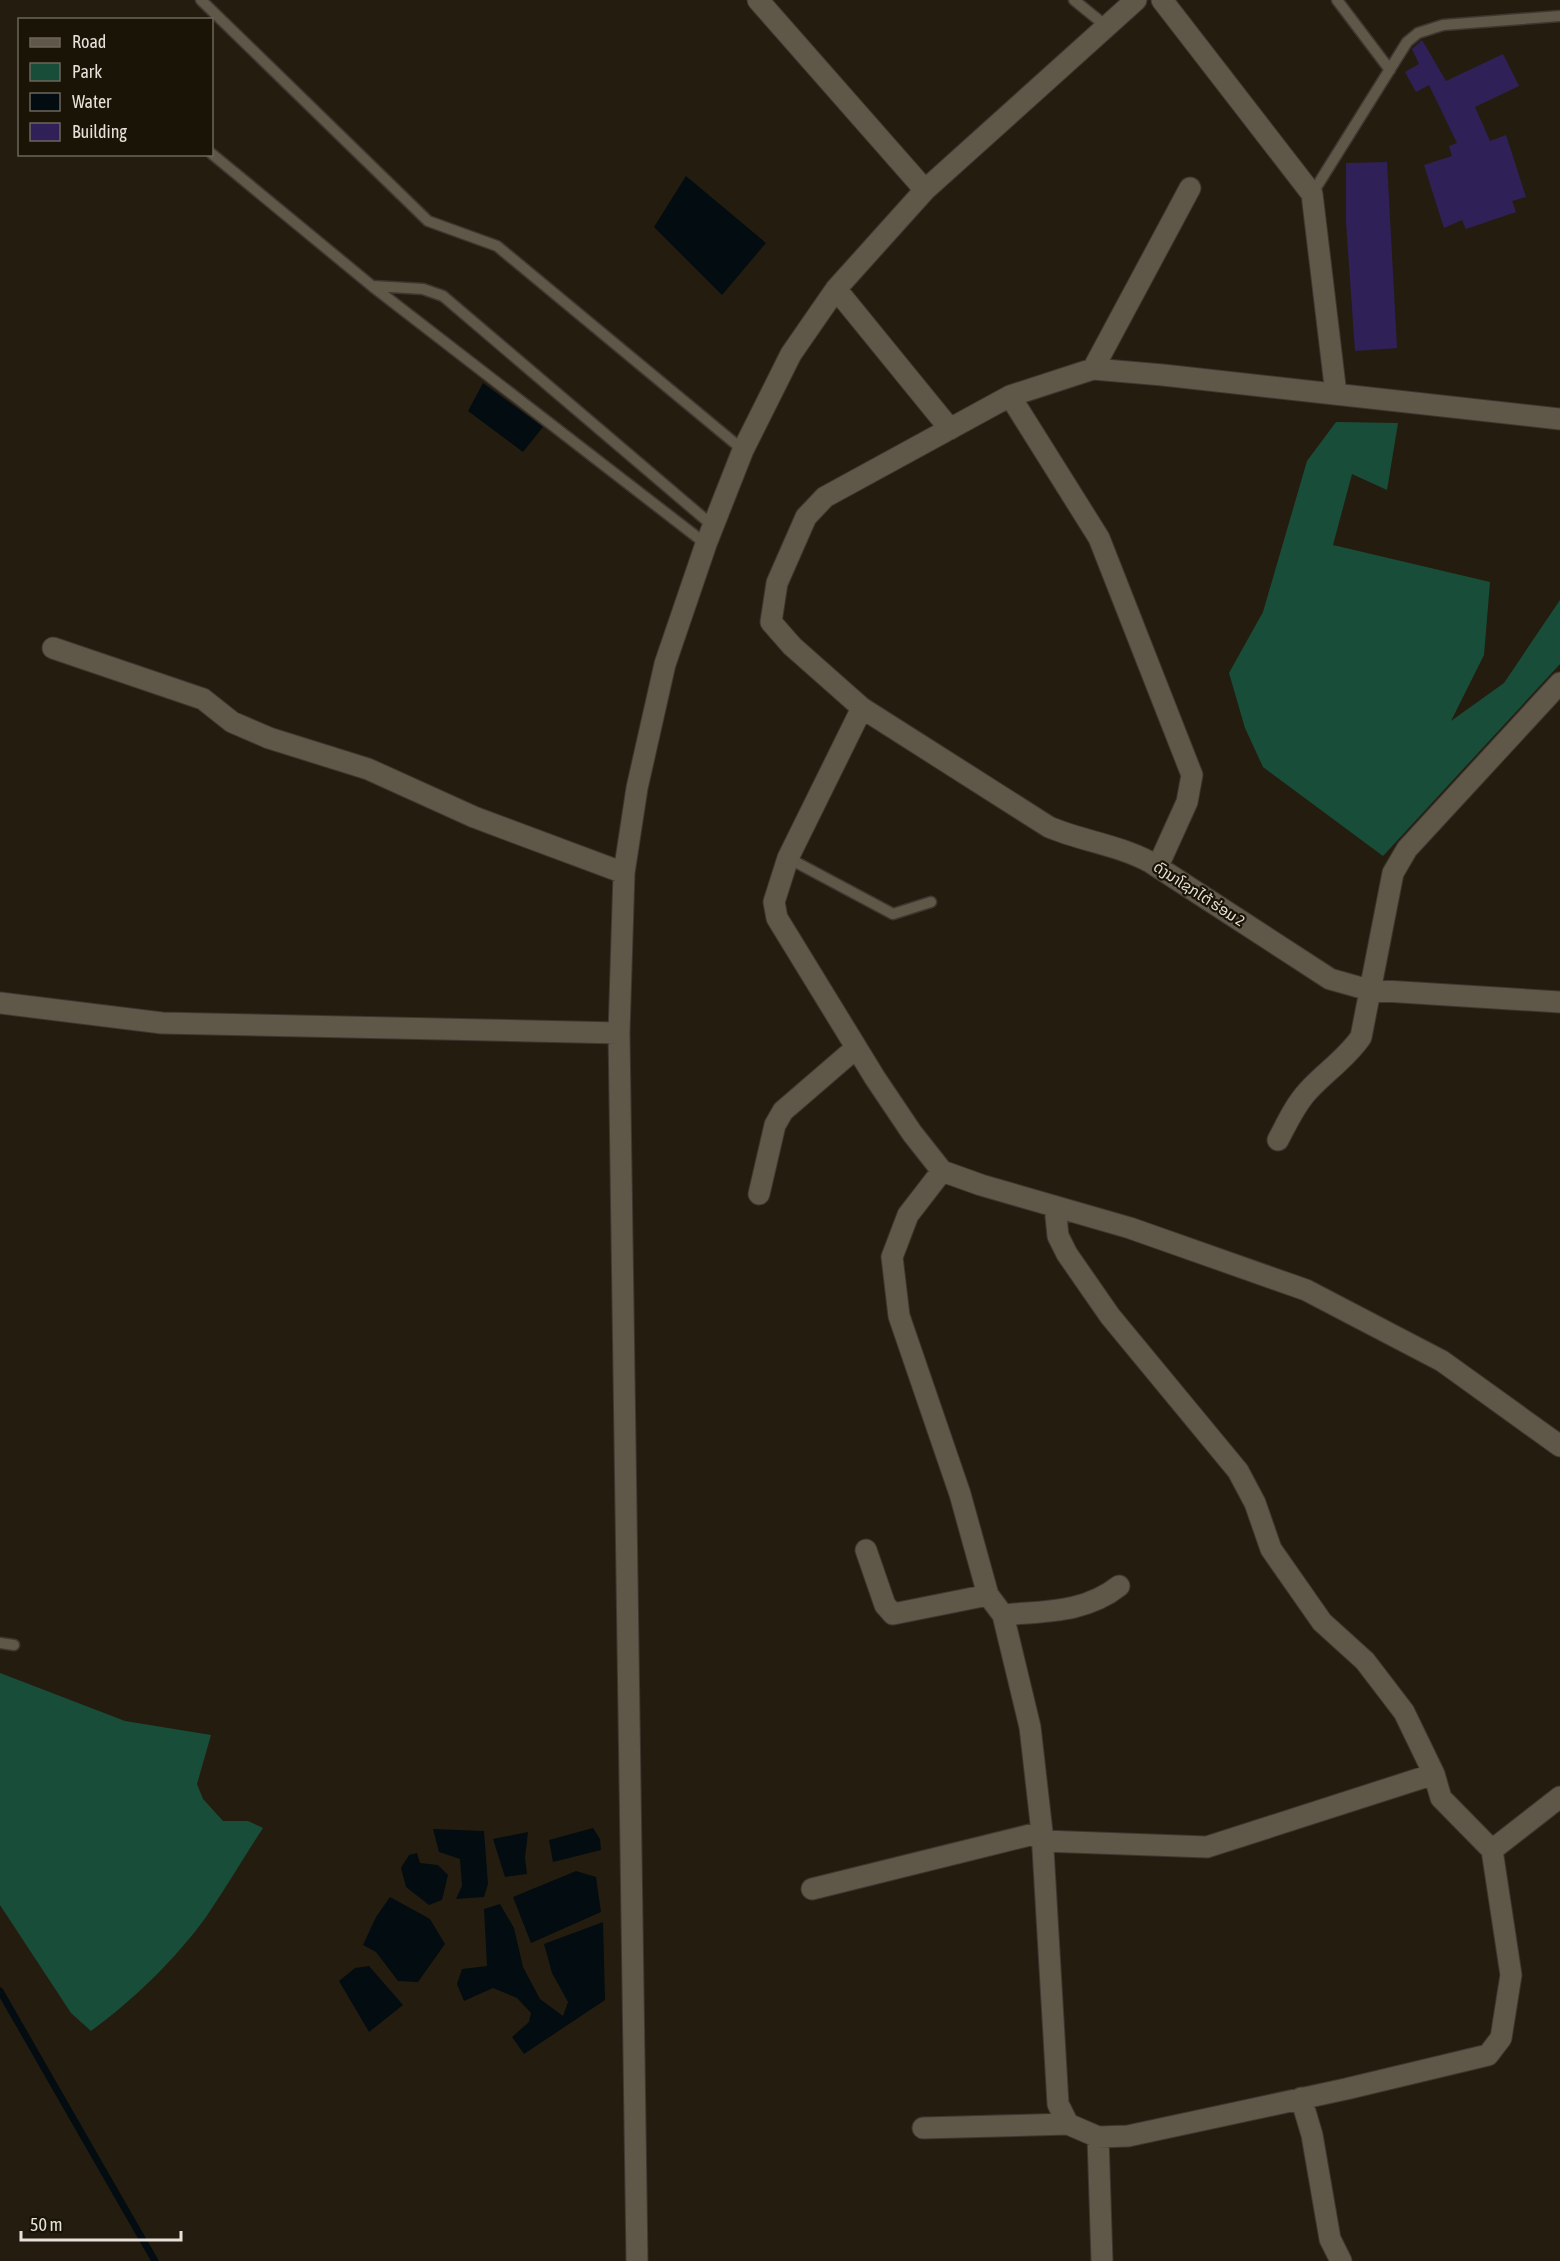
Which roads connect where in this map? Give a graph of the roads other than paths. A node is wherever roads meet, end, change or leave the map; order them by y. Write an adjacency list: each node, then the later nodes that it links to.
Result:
1 (201, 0): 21 (lane)
2 (758, 0): 12 (street)
3 (1074, 0): 8 (lane)
4 (1136, 0): 8 (street)
5 (1162, 0): 13 (street)
6 (1337, 0): 9 (lane)
7 (1560, 16): 9 (lane)
8 (1106, 26): 12 (street)
9 (1390, 70): 13 (lane)
10 (213, 155): 14 (lane)
11 (1190, 188): 16 (street)
12 (925, 190): 15 (street)
13 (1312, 194): 17 (street)
14 (372, 286): 22 (lane); 22 (lane)
15 (836, 289): 20 (street); 21 (street)
16 (1092, 369): 17 (street); 18 (street)
17 (1336, 394): 19 (street)
18 (1010, 396): 20 (street); 27 (street)
19 (1560, 419)
20 (950, 429): 25 (street, ດົງນາໂຊກໄຕ້ ຮ່ອມ 2)
21 (743, 450): 22 (street)
22 (710, 535): 28 (street)
23 (53, 648): 28 (street)
24 (1560, 683): 30 (street)
25 (862, 708): 26 (street); 27 (street, ດົງນາໂຊກໄຕ້ ຮ່ອມ 2)
26 (788, 858): 29 (lane); 34 (street)
27 (1158, 866): 30 (street, ດົງນາໂຊກໄຕ້ ຮ່ອມ 2)
28 (624, 873): 33 (street)
29 (931, 902)
30 (1369, 990): 31 (street, ດົງນາໂຊກໄຕ້ ຮ່ອມ 2); 35 (street)
31 (1560, 1002)
32 (0, 1003): 33 (street)
33 (619, 1033): 55 (street)
34 (856, 1048): 36 (street); 37 (street)
35 (1278, 1140)
36 (942, 1171): 38 (street); 42 (street)
37 (759, 1194)
38 (1055, 1207): 39 (street); 46 (street)
39 (1560, 1446)
40 (866, 1550): 42 (street)
41 (1119, 1586): 43 (street)
42 (988, 1595): 43 (street)
43 (1004, 1615): 48 (street)
44 (0, 1644): 45 (lane)
45 (14, 1645)
46 (1434, 1774): 48 (street); 49 (street)
47 (1560, 1797): 49 (street)
48 (1043, 1837): 50 (street); 52 (street)
49 (1492, 1850): 51 (street)
50 (812, 1888)
51 (1301, 2098): 54 (street); 57 (street)
52 (1068, 2124): 53 (street); 54 (street)
53 (923, 2128)
54 (1098, 2137): 56 (street)
55 (637, 2261)
56 (1102, 2261)
57 (1341, 2261)

